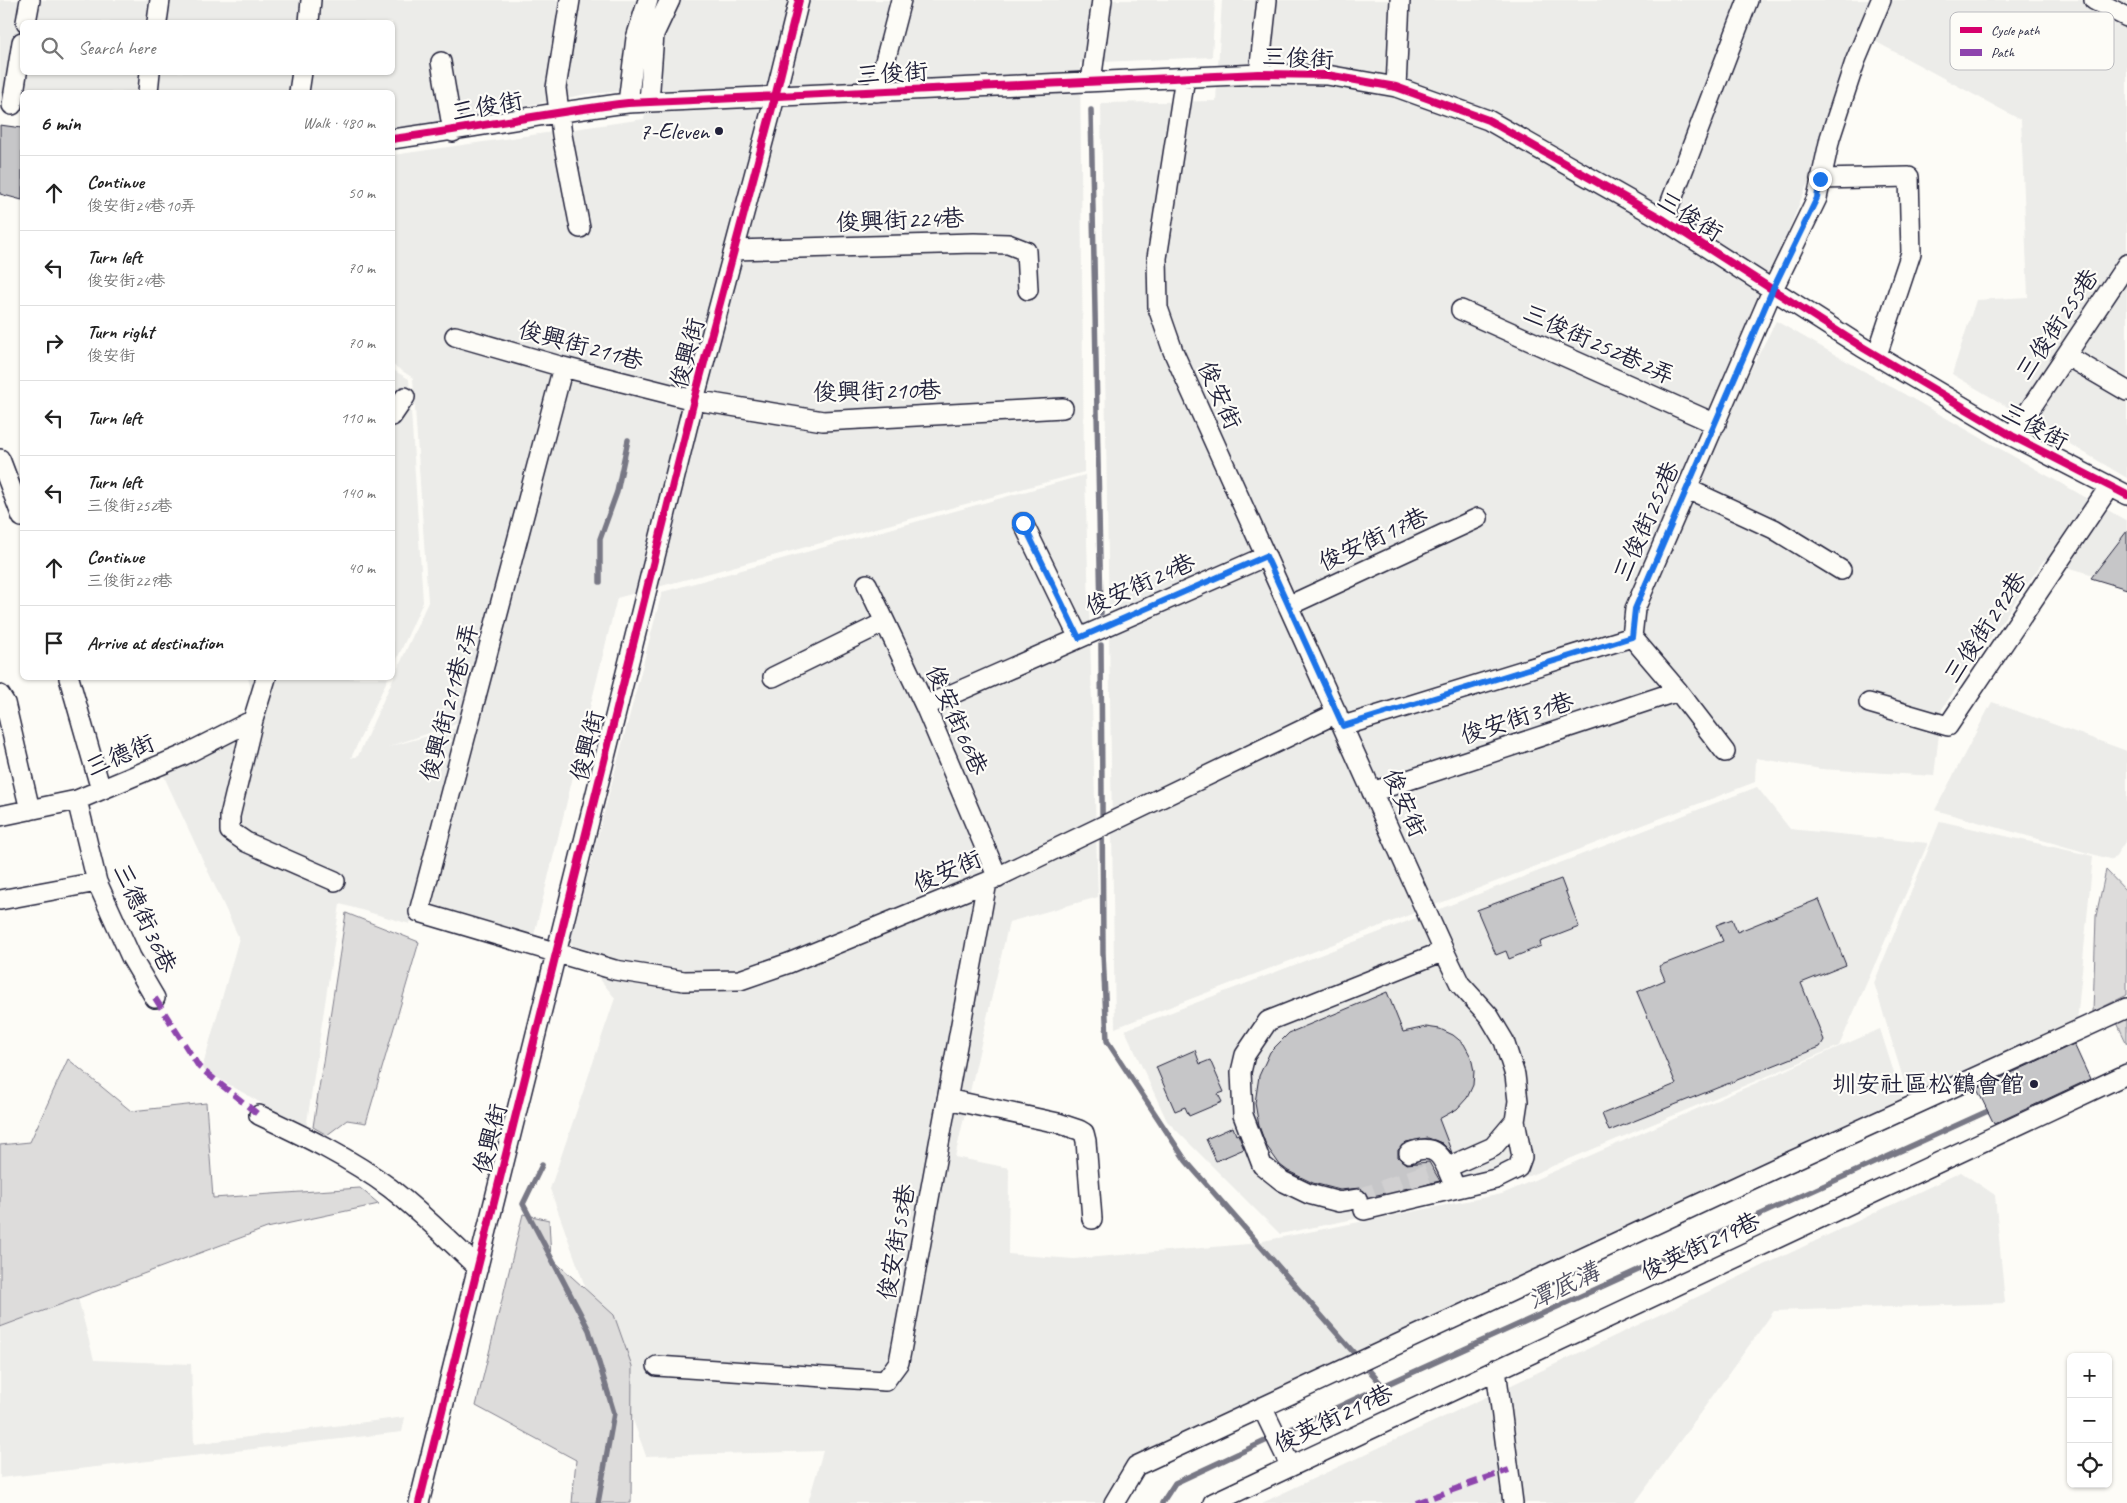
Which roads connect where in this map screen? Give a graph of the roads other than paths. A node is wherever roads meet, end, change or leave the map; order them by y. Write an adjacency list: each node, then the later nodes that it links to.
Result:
1 (30, 0): 16 (street)
2 (160, 0): 17 (street)
3 (311, 0): 18 (street)
4 (570, 0): 34 (street)
5 (648, 0): 32 (street)
6 (670, 0): 31 (street)
7 (799, 0): 30 (street, 俊興街)
8 (901, 0): 29 (street)
9 (1102, 0): 25 (street)
10 (1267, 0): 21 (street)
11 (1400, 0): 26 (street)
12 (1748, 0): 38 (street)
13 (1881, 0): 37 (street, 三俊街252巷)
14 (2094, 0): 15 (street)
15 (2127, 17)
16 (26, 20)
17 (157, 20)
18 (309, 20)
19 (20, 55): 33 (street)
20 (441, 62): 35 (street)
21 (1259, 74): 24 (street, 三俊街); 26 (street, 三俊街)
22 (150, 75): 27 (street)
23 (302, 75): 28 (street)
24 (1185, 77): 25 (street, 三俊街); 63 (street, 俊安街)
25 (1091, 82): 29 (street, 三俊街)
26 (1396, 87): 38 (street, 三俊街)
27 (148, 90)
28 (299, 90)
29 (877, 92): 30 (street, 三俊街)
30 (776, 97): 31 (street, 三俊街); 40 (street, 俊興街)
31 (648, 102): 32 (street, 三俊街)
32 (628, 103): 34 (street, 三俊街)
33 (12, 105)
34 (559, 112): 35 (street, 三俊街); 39 (street)
35 (453, 132): 36 (street, 三俊街)
36 (395, 140)
37 (1820, 179): 43 (street, 三俊街252巷); 46 (street)
38 (1664, 220): 43 (street, 三俊街)
39 (580, 228)
40 (734, 250): 42 (street, 俊興街224巷); 51 (street, 俊興街)
41 (2127, 264): 47 (street, 三俊街255巷)
42 (1028, 290)
43 (1772, 291): 46 (street, 三俊街); 54 (street, 三俊街252巷)
44 (1461, 310): 54 (street, 三俊街252巷2弄)
45 (455, 336): 48 (street, 俊興街211巷)
46 (1877, 354): 55 (street, 三俊街)
47 (2067, 356): 49 (street); 55 (street, 三俊街255巷)
48 (563, 367): 51 (street, 俊興街211巷); 90 (street, 俊興街211巷7弄)
49 (2127, 391)
50 (406, 397): 53 (street)
51 (694, 400): 52 (street, 俊興街210巷); 90 (street, 俊興街)
52 (1063, 408)
53 (395, 412)
54 (1716, 424): 58 (street, 三俊街252巷)
55 (2012, 436): 57 (street, 三俊街)
56 (0, 459): 60 (street)
57 (2109, 487): 59 (street, 三俊街); 75 (street, 三俊街292巷)
58 (1688, 489): 64 (street); 68 (street, 三俊街252巷)
59 (2127, 495)
60 (20, 512)
61 (1478, 518): 66 (street, 俊安街17巷)
62 (1023, 523): 69 (street)
63 (1266, 556): 66 (street, 俊安街); 69 (street, 俊安街24巷)
64 (1841, 570)
65 (867, 584): 67 (street, 俊安街66巷)
66 (1288, 606): 78 (street, 俊安街)
67 (885, 622): 70 (street); 76 (street, 俊安街66巷)
68 (1632, 637): 73 (street); 78 (street)
69 (1079, 638): 76 (street, 俊安街24巷)
70 (773, 677)
71 (70, 680): 80 (street)
72 (265, 680): 77 (street)
73 (1678, 691): 79 (street); 81 (street, 俊安街31巷)
74 (0, 695): 83 (street)
75 (1869, 703)
76 (925, 706): 85 (street, 俊安街66巷)
77 (253, 720): 80 (street, 三德街); 86 (street)
78 (1340, 720): 81 (street, 俊安街); 85 (street, 俊安街)
79 (1725, 752)
80 (101, 790): 82 (street, 三德街)
81 (1372, 792): 89 (street, 俊安街)
82 (77, 800): 83 (street, 三德街); 87 (street, 三德街36巷)
83 (30, 810): 84 (street, 三德街)
84 (0, 816)
85 (992, 880): 90 (street, 俊安街); 94 (street, 俊安街53巷)
86 (335, 881)
87 (96, 882): 88 (street); 91 (street, 三德街36巷)
88 (0, 900)
89 (1444, 951): 96 (street, 俊安街); 99 (street, 俊安街)
90 (555, 953): 101 (street, 俊興街)
91 (155, 998)
92 (2127, 1008): 104 (street)
93 (2127, 1074): 103 (street, 俊英街219巷)
94 (947, 1099): 100 (street); 102 (street, 俊安街53巷)
95 (259, 1115): 101 (street)
96 (1515, 1121): 98 (street); 99 (street, 俊安街)
97 (1409, 1153): 99 (street)
98 (1457, 1163)
99 (1455, 1187)
100 (1092, 1219)
101 (478, 1268): 106 (street, 俊興街)
102 (657, 1366)
103 (1496, 1369): 105 (street, 俊英街219巷); 109 (street)
104 (1262, 1407): 105 (street); 107 (street)
105 (1290, 1465): 108 (street, 俊英街219巷)
106 (419, 1503)
107 (1114, 1503)
108 (1213, 1503)
109 (1512, 1503)

